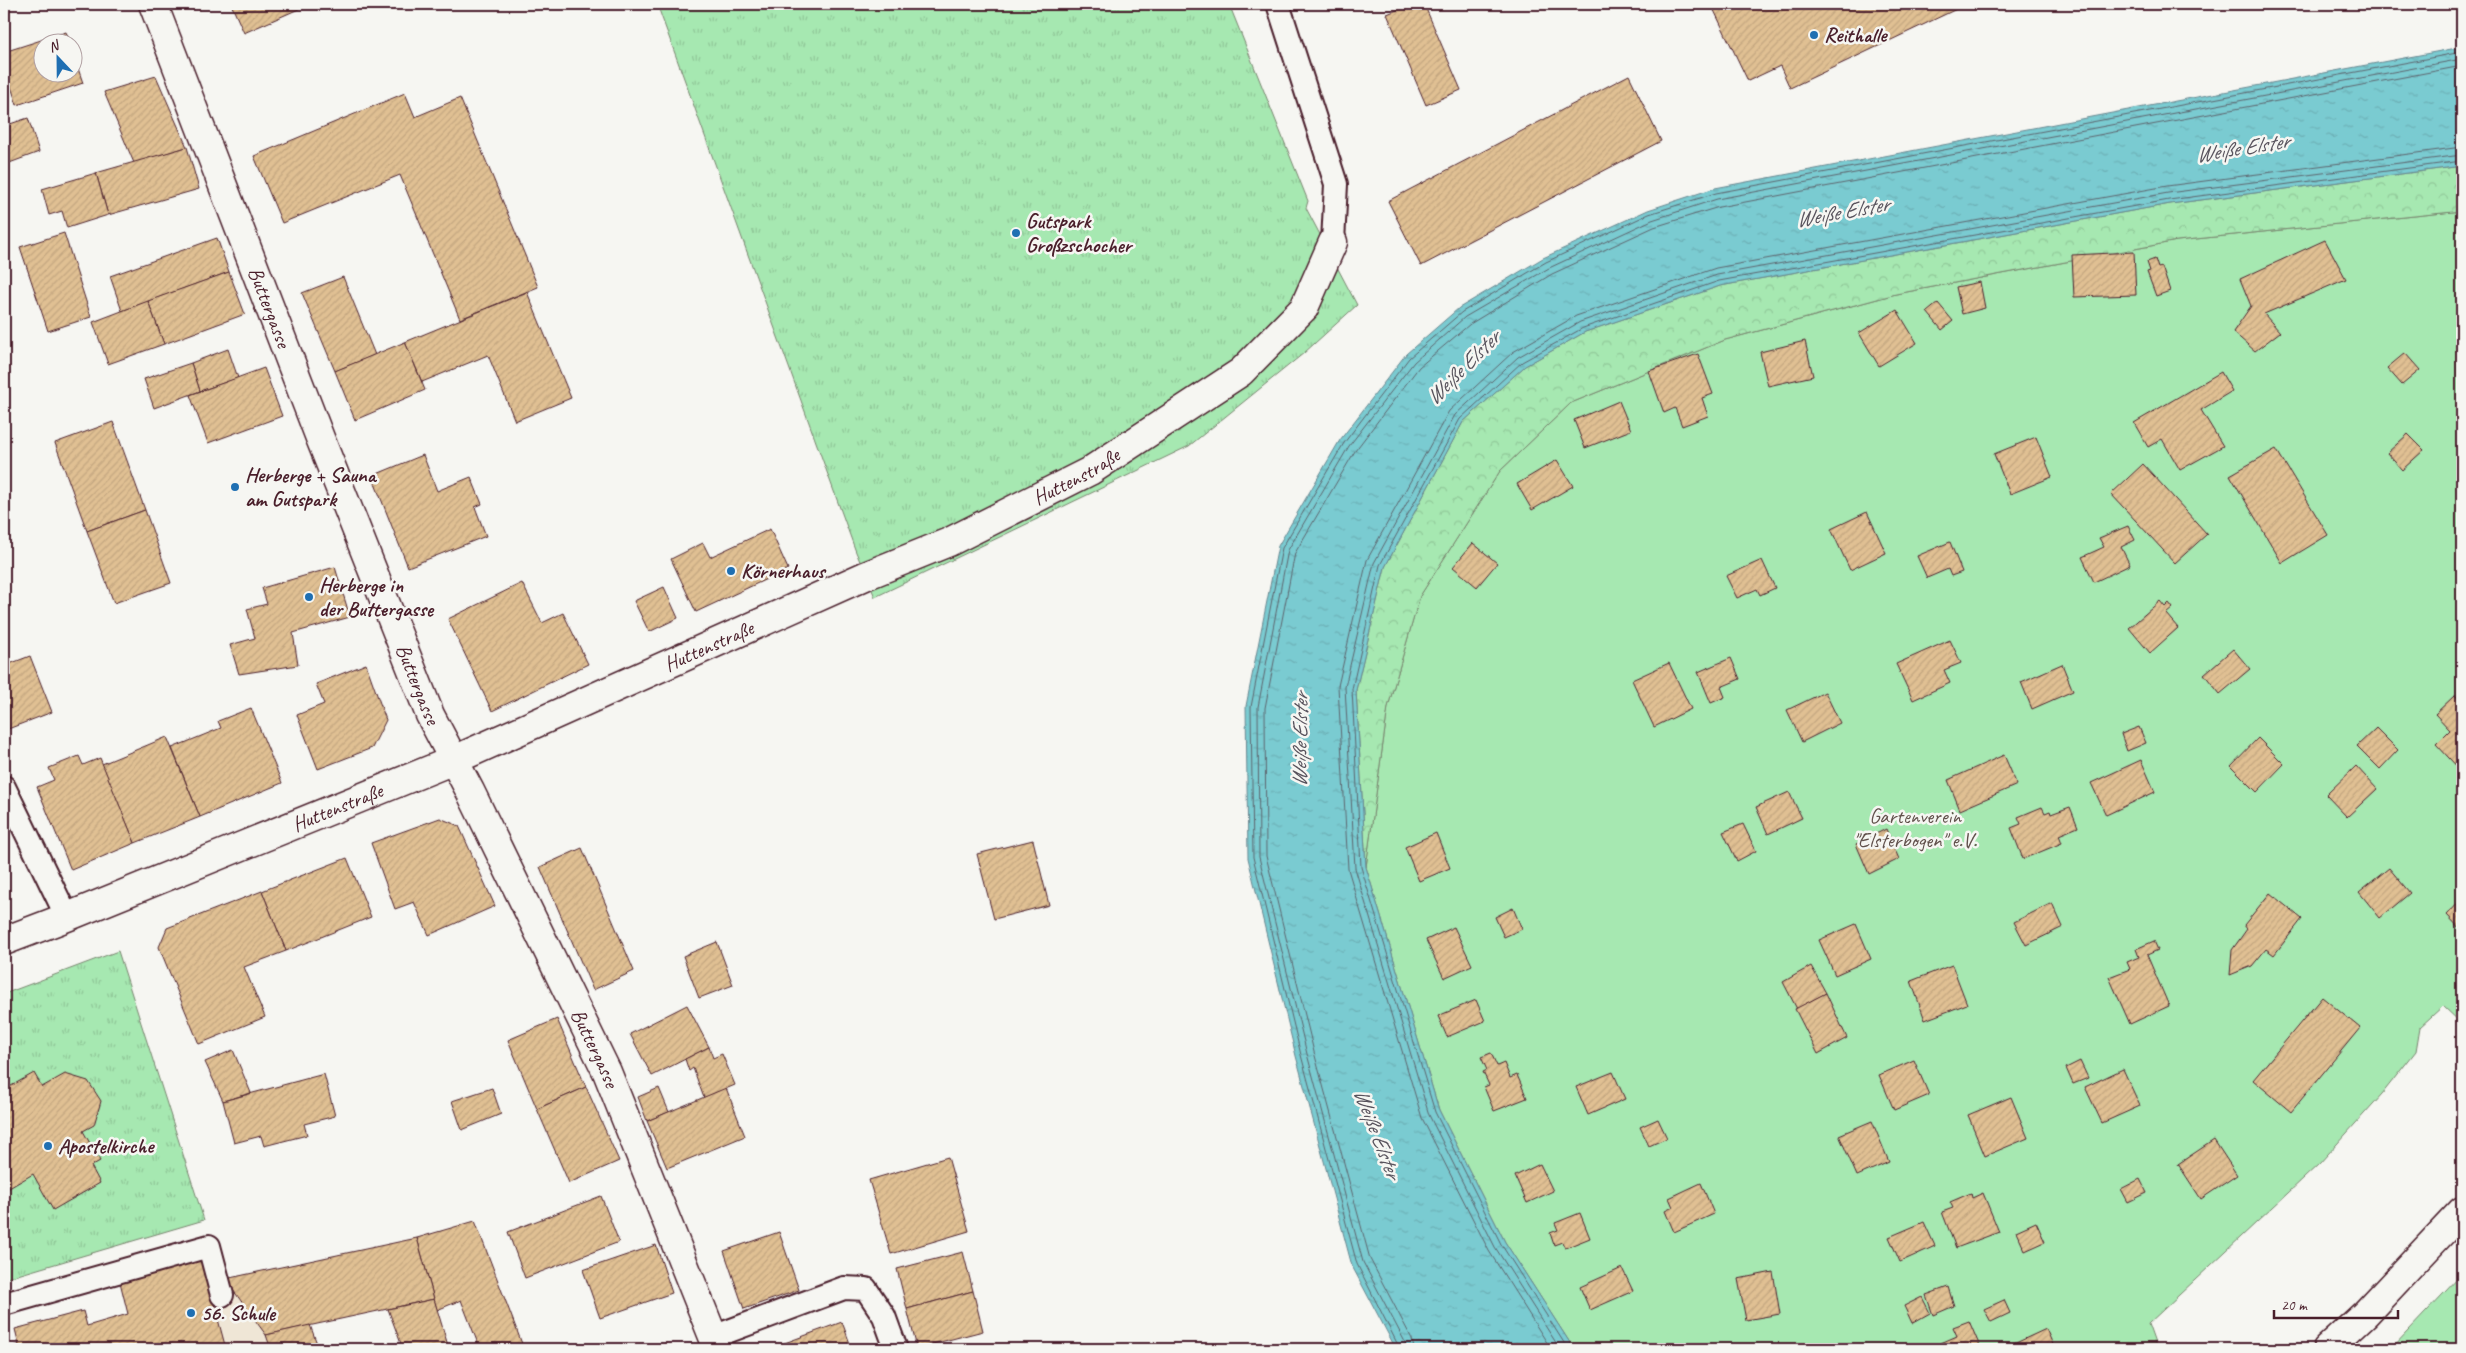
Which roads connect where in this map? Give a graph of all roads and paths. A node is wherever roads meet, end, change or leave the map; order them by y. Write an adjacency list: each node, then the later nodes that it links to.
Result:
1 (153, 4): 4 (street, Buttergasse)
2 (1278, 4): 3 (lane)
3 (1333, 242): 4 (street, Huttenstraße)
4 (454, 760): 6 (street, Huttenstraße); 11 (street, Buttergasse)
5 (4, 787): 6 (lane)
6 (67, 917): 7 (street, Huttenstraße)
7 (4, 941)
8 (2462, 1211): 13 (street)
9 (222, 1296): 10 (lane)
10 (4, 1304)
11 (715, 1343): 12 (lane)
12 (896, 1349)
13 (2327, 1349)

